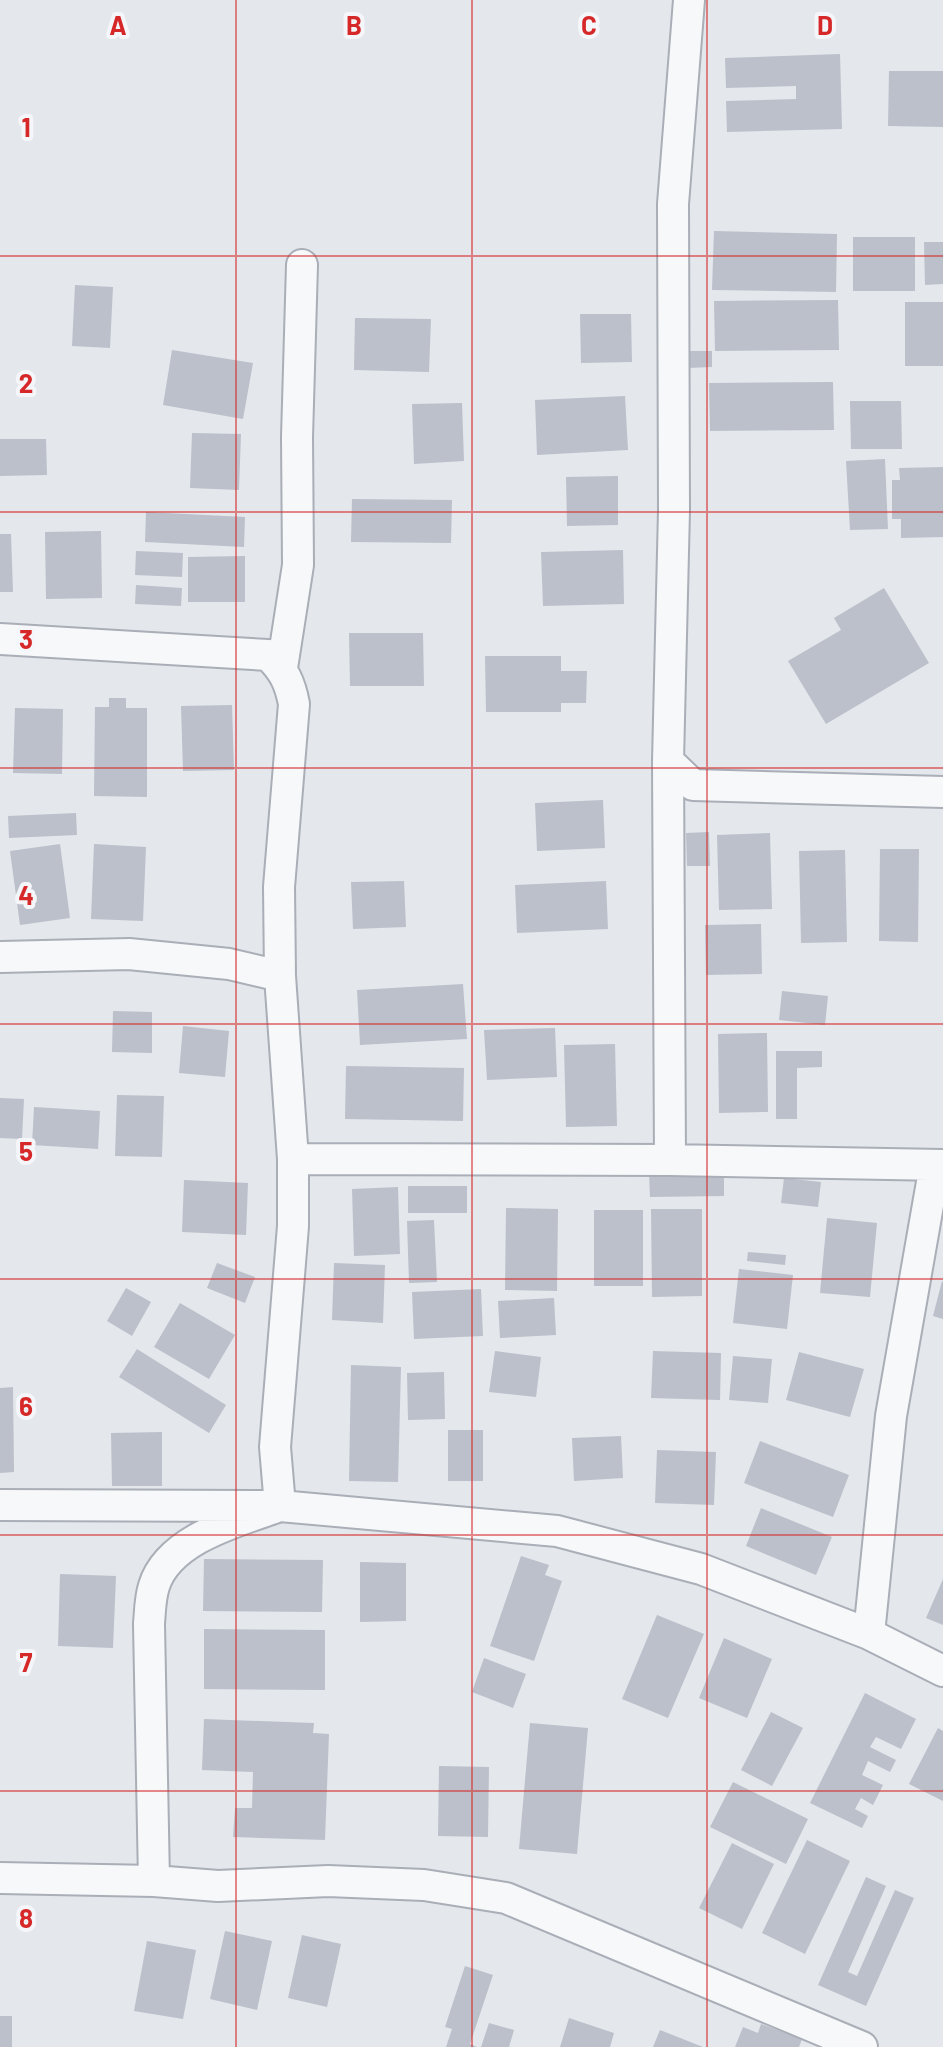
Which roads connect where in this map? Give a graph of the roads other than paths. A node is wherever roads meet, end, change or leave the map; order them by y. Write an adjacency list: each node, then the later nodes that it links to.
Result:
1 (689, 0): 5 (street)
2 (302, 265): 4 (street)
3 (0, 639): 4 (street)
4 (282, 668): 8 (street)
5 (668, 761): 6 (street); 10 (street)
6 (943, 792)
7 (0, 957): 8 (street)
8 (280, 976): 9 (street)
9 (293, 1159): 10 (street); 13 (street)
10 (670, 1160): 11 (street)
11 (939, 1165): 14 (street)
12 (0, 1505): 13 (street)
13 (280, 1506): 14 (street); 17 (street)
14 (869, 1634): 15 (street)
15 (943, 1671)
16 (0, 1878): 17 (street)
17 (154, 1881): 18 (street)
18 (862, 2047)

